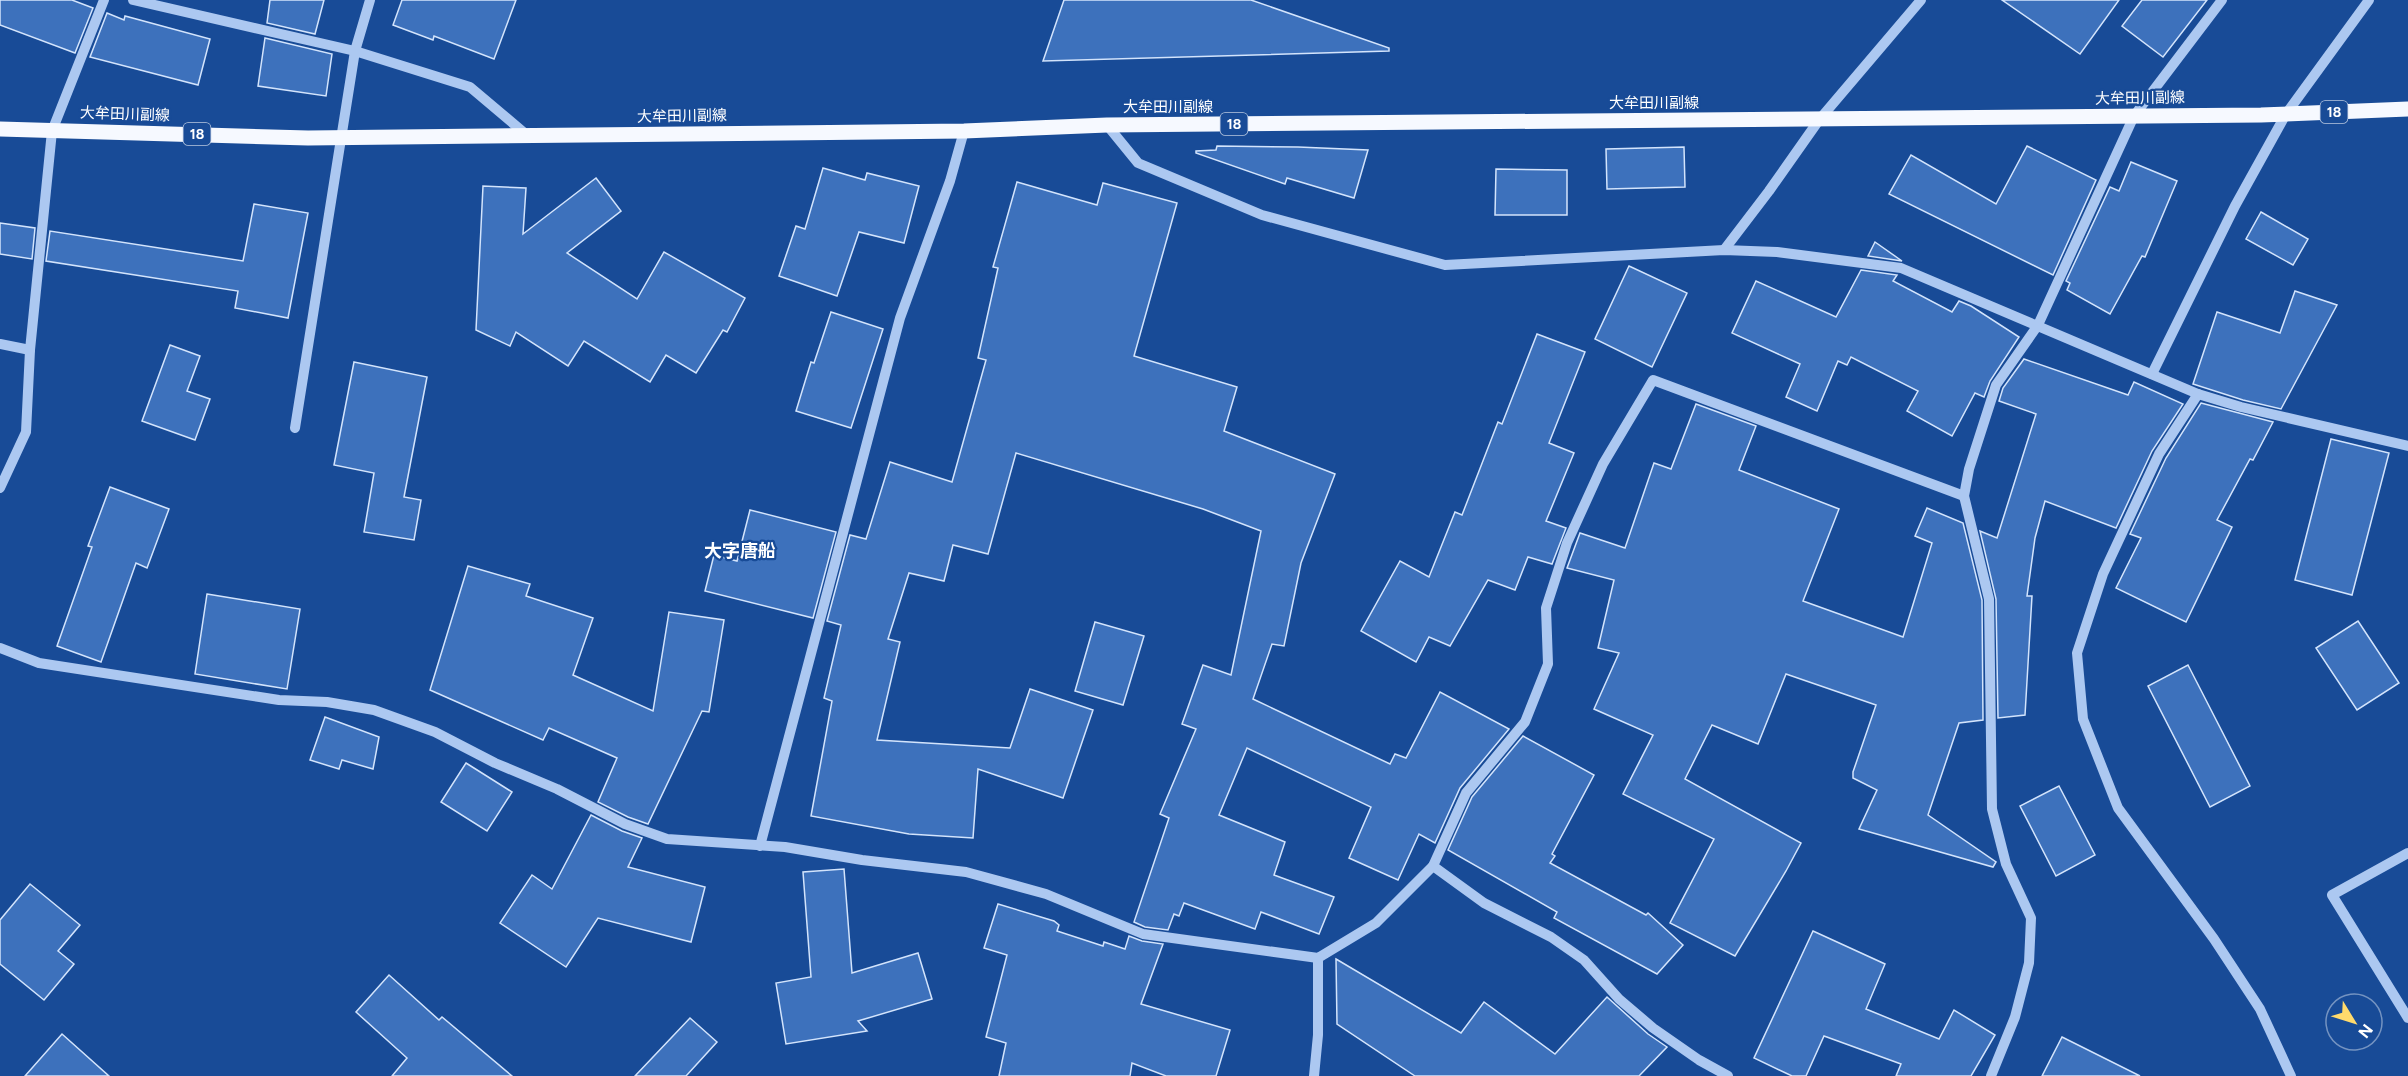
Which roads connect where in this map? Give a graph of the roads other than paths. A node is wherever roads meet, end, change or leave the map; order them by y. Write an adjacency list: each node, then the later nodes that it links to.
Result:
1 (104, 0): 14 (street)
2 (133, 0): 7 (street)
3 (370, 0): 7 (street)
4 (1921, 0): 11 (street)
5 (2222, 0): 10 (street)
6 (2369, 0): 9 (street)
7 (355, 51): 16 (street); 17 (street)
8 (2408, 109): 9 (main road, 大牟田川副線 / 18)
9 (2286, 114): 10 (main road, 大牟田川副線 / 18); 22 (street)
10 (2134, 116): 11 (main road, 大牟田川副線 / 18); 19 (street)
11 (1819, 120): 12 (main road, 大牟田川副線 / 18); 18 (street)
12 (1107, 125): 15 (main road, 大牟田川副線 / 18); 18 (street)
13 (0, 129): 14 (main road, 大牟田川副線 / 18)
14 (52, 130): 17 (main road, 大牟田川副線 / 18); 21 (street)
15 (964, 131): 16 (main road, 大牟田川副線 / 18); 29 (street)
16 (528, 136): 17 (main road, 大牟田川副線 / 18)
17 (341, 138): 24 (street)
18 (1724, 250): 19 (street)
19 (2038, 325): 22 (street); 27 (street)
20 (0, 344): 21 (street)
21 (30, 350): 26 (street)
22 (2152, 374): 23 (street)
23 (2198, 394): 25 (street); 37 (street)
24 (294, 428)
25 (2408, 446)
26 (0, 488)
27 (1964, 496): 31 (street); 36 (street)
28 (0, 648): 29 (street)
29 (760, 846): 32 (street)
30 (2408, 853): 33 (street)
31 (1433, 866): 32 (street); 35 (street)
32 (1318, 957): 34 (street)
33 (2408, 1018)
34 (1314, 1076)
35 (1728, 1076)
36 (1991, 1076)
37 (2291, 1076)

